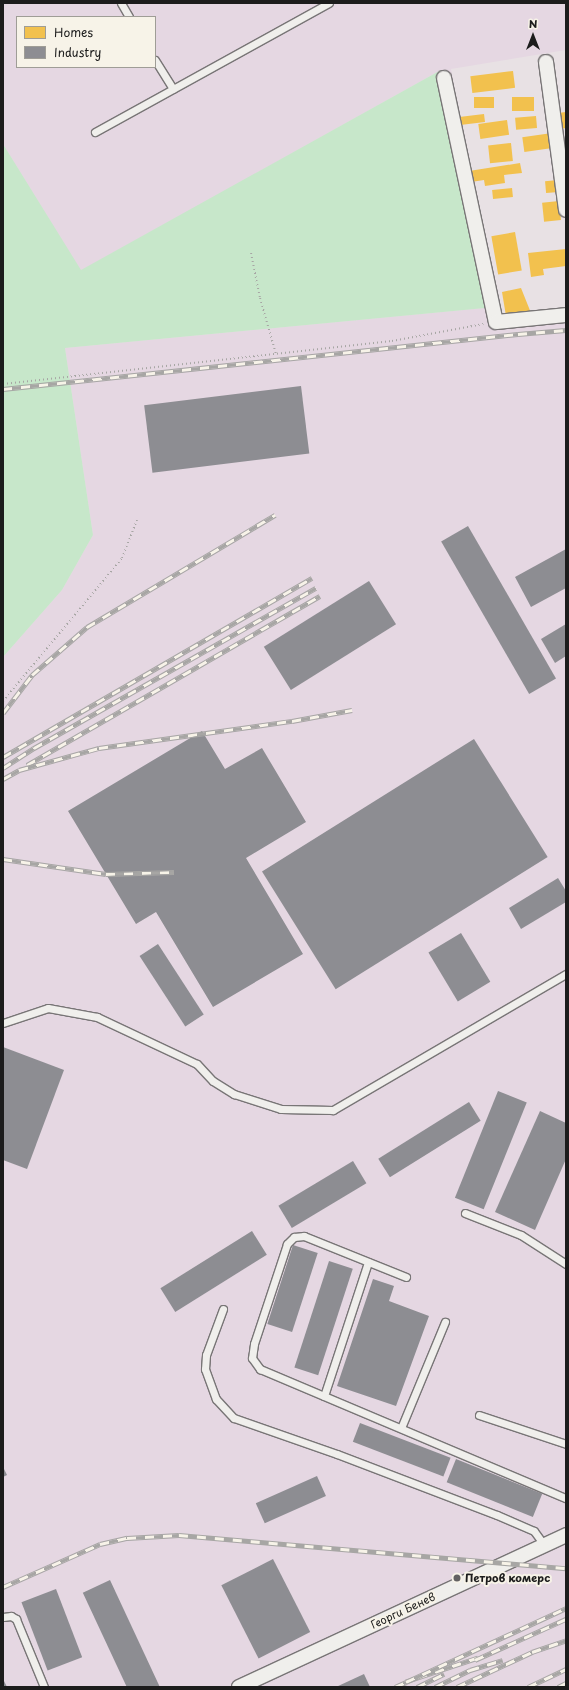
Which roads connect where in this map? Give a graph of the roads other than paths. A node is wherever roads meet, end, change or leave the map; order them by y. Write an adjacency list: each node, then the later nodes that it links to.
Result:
1 (121, 3): 3 (lane)
2 (329, 3): 7 (lane)
3 (128, 16)
4 (156, 62): 7 (lane)
5 (546, 62): 9 (street)
6 (444, 78): 10 (street)
7 (173, 89): 8 (lane)
8 (95, 132)
9 (566, 210)
10 (566, 315)
11 (566, 974): 12 (lane)
12 (3, 1022)
13 (465, 1213): 15 (lane)
14 (368, 1262): 16 (lane); 19 (lane); 19 (lane)
15 (566, 1264)
16 (406, 1277)
17 (223, 1309): 25 (lane)
18 (445, 1322): 21 (lane)
19 (324, 1396): 21 (lane)
20 (479, 1415): 22 (lane)
21 (401, 1428): 23 (lane)
22 (566, 1444)
23 (566, 1498)
24 (566, 1535): 25 (street, Георги Бенев)
25 (544, 1545): 28 (street, Георги Бенев)
26 (3, 1617): 27 (lane)
27 (44, 1687)
28 (240, 1687)

